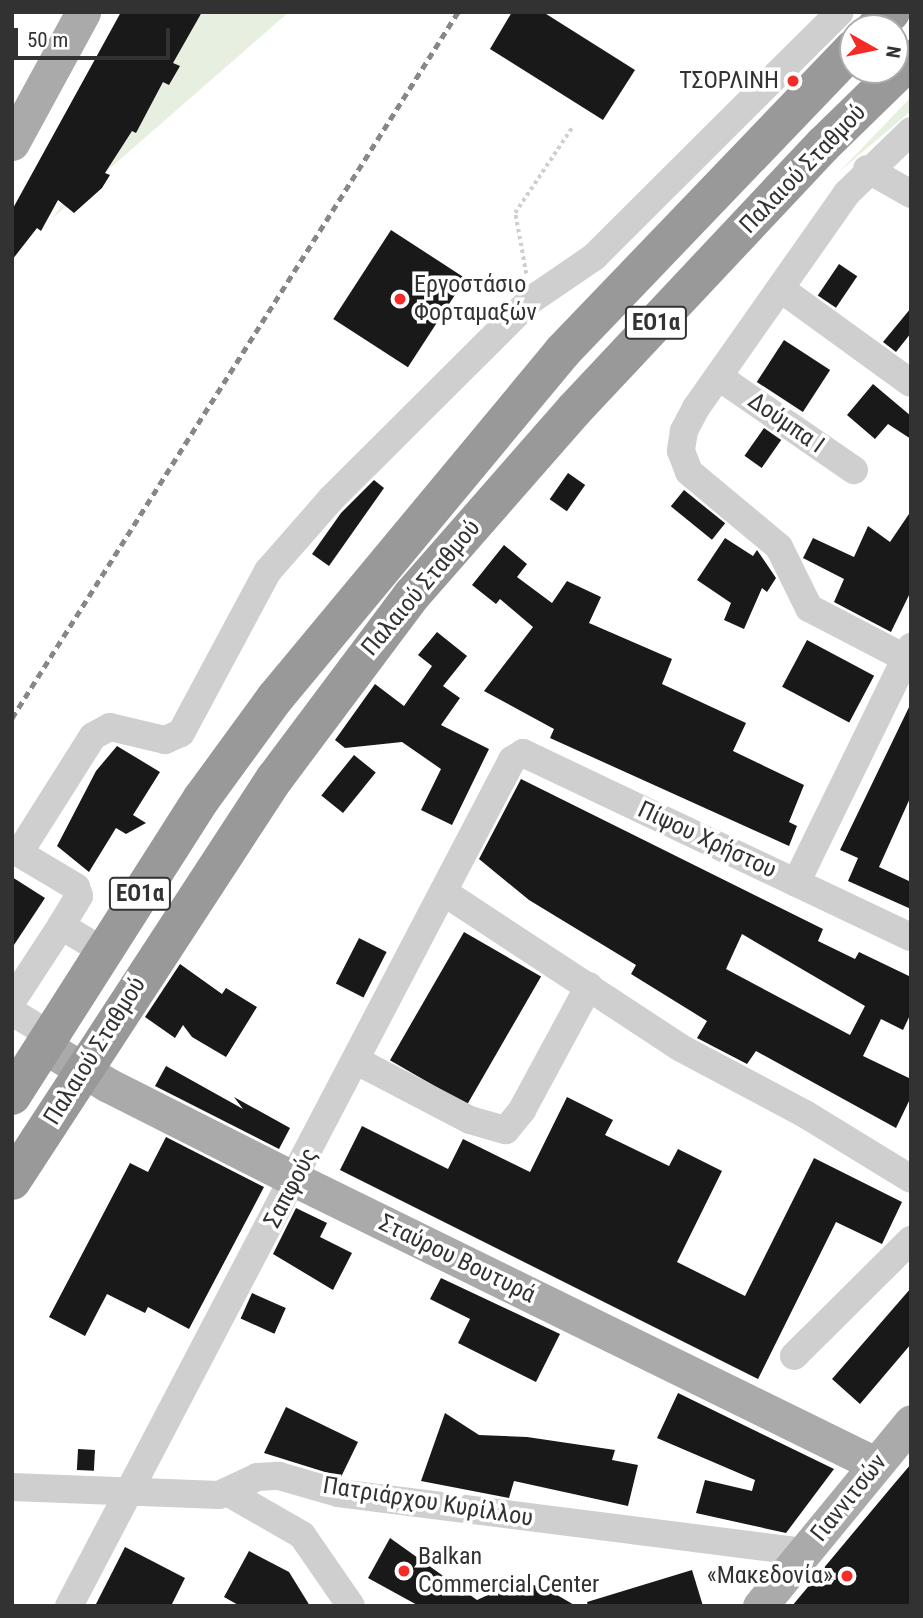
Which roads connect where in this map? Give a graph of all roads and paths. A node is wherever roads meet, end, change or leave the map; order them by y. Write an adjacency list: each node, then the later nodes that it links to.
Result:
1 (83, 12): 7 (main road)
2 (840, 12): 11 (street)
3 (911, 59): 27 (highway, Παλαιού Σταθμού / ΕΟ1α)
4 (839, 63): 21 (highway, Παλαιού Σταθμού / ΕΟ1α)
5 (573, 126): 11 (path)
6 (911, 131): 8 (street, Παλαιού Σταθμού)
7 (12, 144)
8 (867, 169): 9 (street); 10 (street, Παλαιού Σταθμού)
9 (911, 194)
10 (780, 289): 12 (street, Παλαιού Σταθμού); 13 (street)
11 (531, 300): 19 (street)
12 (719, 377): 14 (street, Δούμπα Ι); 15 (street, Παλαιού Σταθμού)
13 (911, 383)
14 (854, 470)
15 (909, 655): 17 (street)
16 (506, 766): 17 (street, Πίψου Χρήστου); 18 (street, Σαπφούς)
17 (796, 883): 20 (street, Πίψου Χρήστου)
18 (445, 893): 22 (street); 26 (street, Σαπφούς)
19 (61, 926): 21 (street); 23 (street)
20 (911, 937)
21 (103, 951): 25 (highway, Παλαιού Σταθμού / ΕΟ1α)
22 (589, 986): 26 (street); 29 (street)
23 (12, 1001)
24 (12, 1012): 25 (street)
25 (47, 1040): 27 (main road, Σταύρου Βουτυρά); 28 (highway, Παλαιού Σταθμού / ΕΟ1α)
26 (357, 1061): 30 (street, Σαπφούς)
27 (82, 1070): 30 (main road, Σταύρου Βουτυρά); 31 (highway, Παλαιού Σταθμού / ΕΟ1α)
28 (12, 1096)
29 (911, 1179)
30 (296, 1180): 35 (main road, Σταύρου Βουτυρά); 37 (street, Σαπφούς)
31 (12, 1181)
32 (911, 1240): 33 (street)
33 (794, 1356)
34 (911, 1422): 35 (main road, Γιαννιτσών)
35 (875, 1464): 39 (main road, Γιαννιτσών)
36 (12, 1487): 37 (street, Πατριάρχου Κυρίλλου)
37 (131, 1490): 38 (street, Πατριάρχου Κυρίλλου); 40 (street, Σαπφούς)
38 (229, 1493): 39 (street, Πατριάρχου Κυρίλλου); 41 (street)
39 (805, 1552): 42 (main road, Γιαννιτσών)
40 (69, 1606)
41 (351, 1606)
42 (760, 1606)

